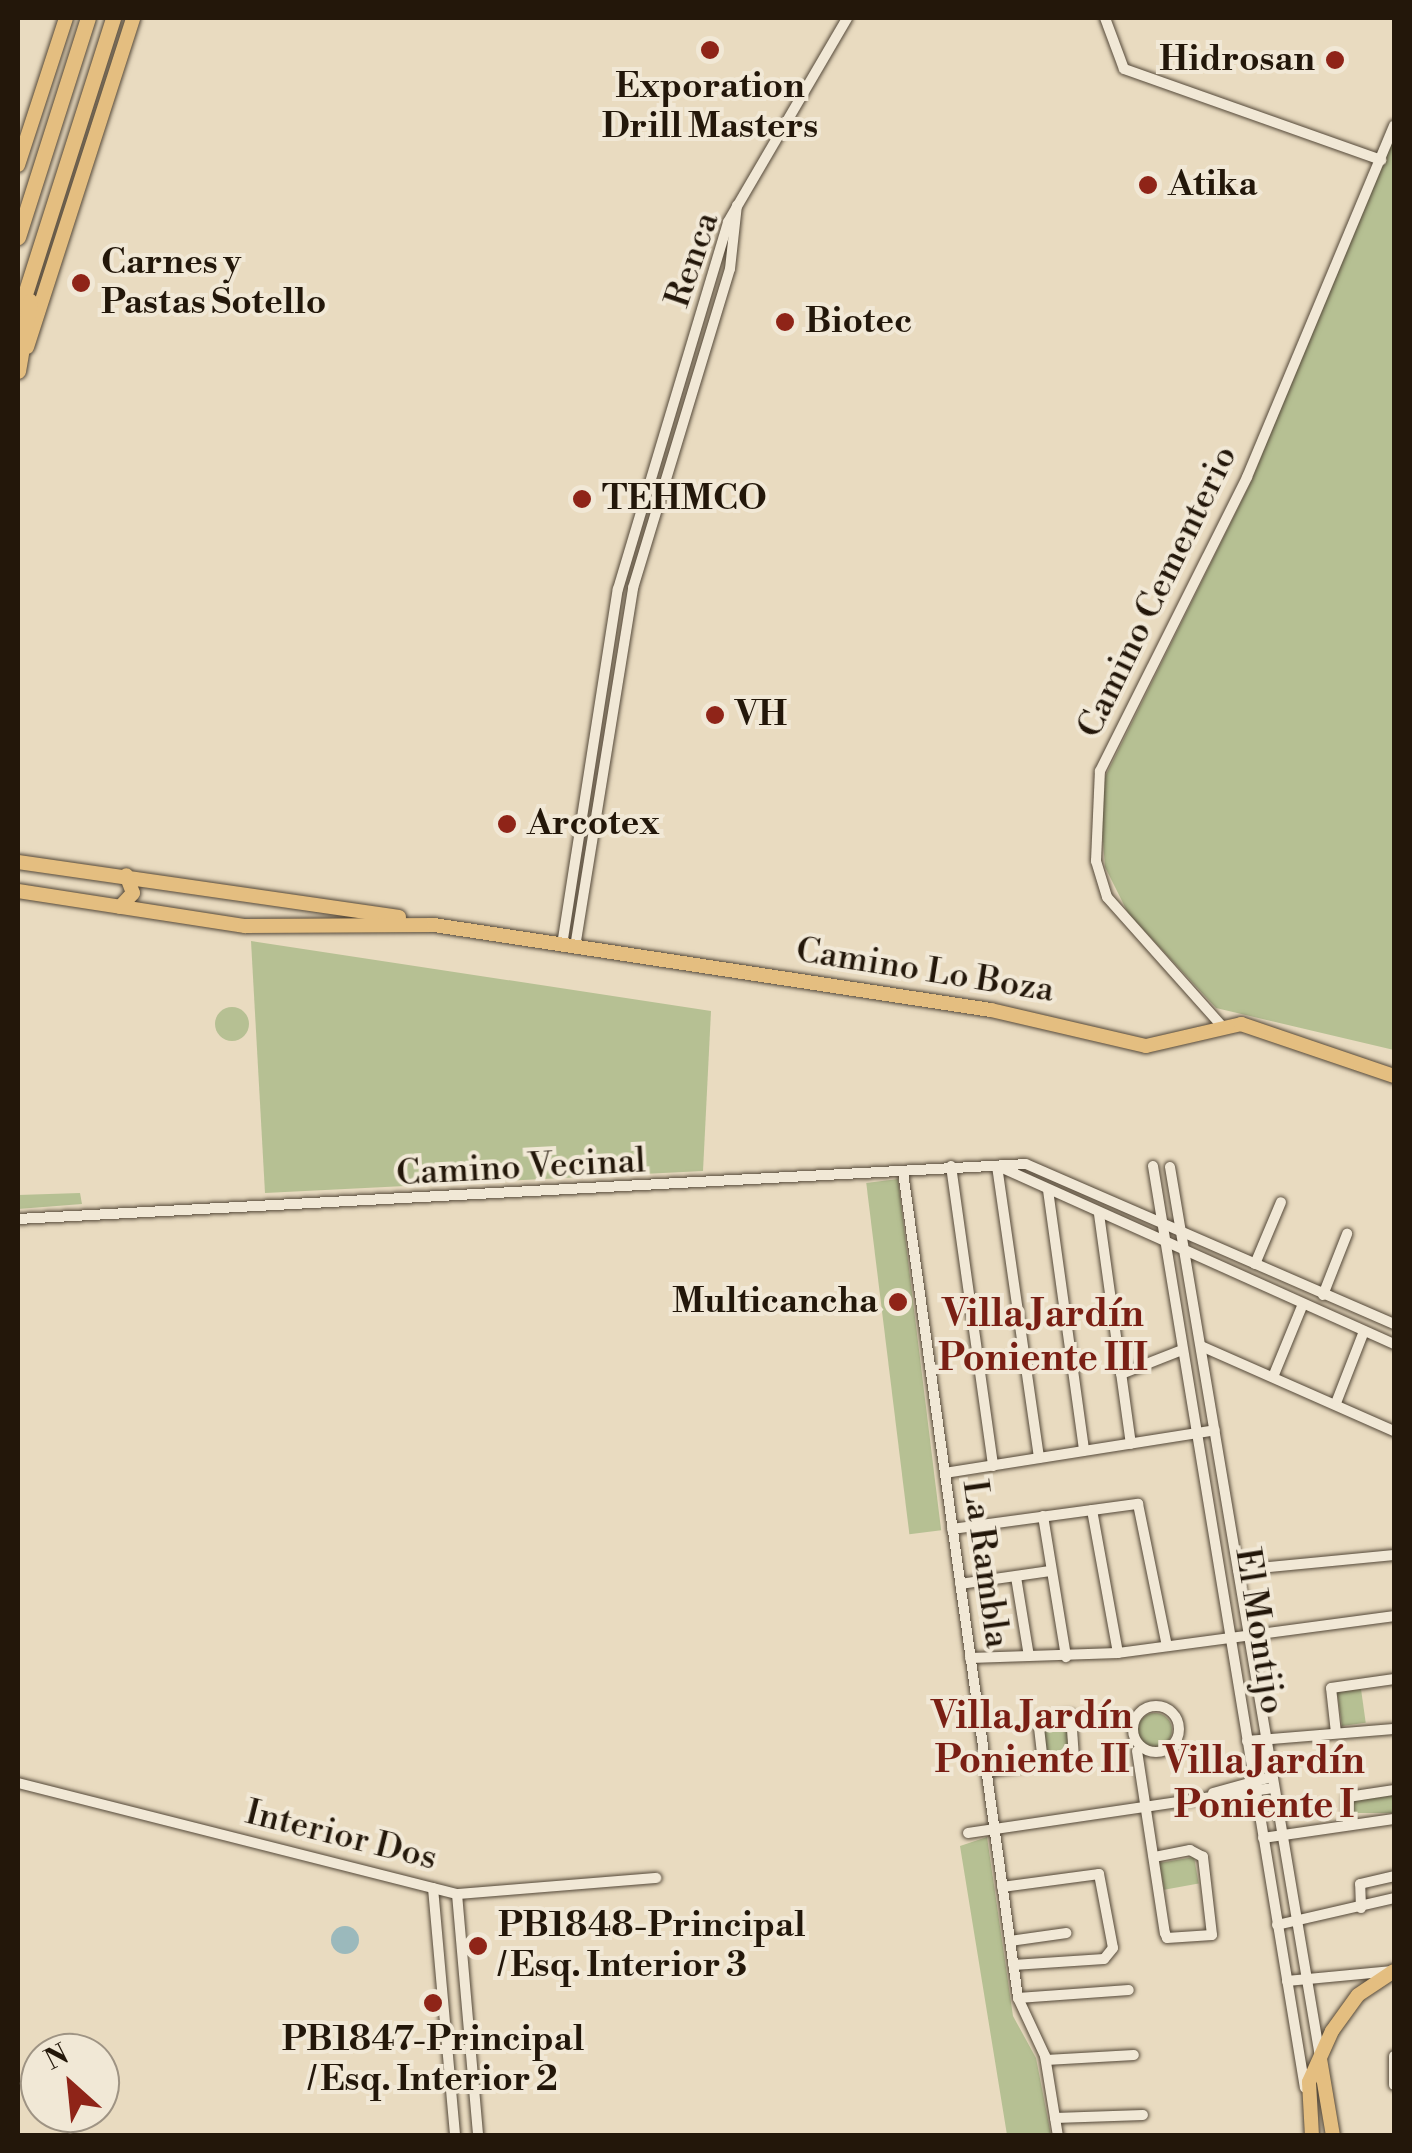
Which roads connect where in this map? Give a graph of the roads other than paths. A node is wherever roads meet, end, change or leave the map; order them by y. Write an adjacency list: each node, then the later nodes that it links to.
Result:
1 (66, 18): 9 (main road)
2 (88, 18): 11 (highway)
3 (113, 18): 12 (highway)
4 (134, 18): 16 (main road)
5 (847, 18): 10 (street)
6 (1105, 18): 8 (street)
7 (1394, 125): 8 (street, Camino Cementerio)
8 (1381, 160): 27 (street, Camino Cementerio)
9 (18, 165)
10 (737, 206): 13 (street, Renca); 14 (street, Renca)
11 (18, 238)
12 (41, 239): 15 (highway); 16 (highway)
13 (718, 265): 14 (street); 17 (street, Renca)
14 (730, 269): 18 (street, Renca)
15 (18, 316)
16 (18, 374)
17 (602, 678): 18 (street); 19 (street, Renca)
18 (616, 680): 20 (street, Renca)
19 (577, 848): 20 (street); 26 (street, Renca)
20 (591, 850): 26 (street, Renca)
21 (18, 862): 22 (main road, Camino Lo Boza)
22 (126, 875): 24 (main road); 25 (main road, Camino Lo Boza)
23 (18, 891): 24 (main road, Camino Lo Boza)
24 (120, 907): 25 (main road, Camino Lo Boza)
25 (434, 925): 26 (main road, Camino Lo Boza)
26 (568, 946): 27 (main road, Camino Lo Boza)
27 (1221, 1025): 28 (main road, Camino Lo Boza)
28 (1394, 1076)
29 (952, 1166): 30 (street, Camino Vecinal); 33 (street, Camino Vecinal); 60 (street)
30 (997, 1166): 34 (street); 38 (street, Camino Vecinal); 59 (street)
31 (1153, 1166): 38 (street, El Montijo)
32 (1170, 1167): 39 (street, El Montijo)
33 (903, 1172): 37 (street, Camino Vecinal); 61 (street, La Rambla)
34 (1048, 1190): 36 (street); 58 (street)
35 (1280, 1202): 43 (street)
36 (1099, 1214): 41 (street); 51 (street)
37 (18, 1219)
38 (1162, 1222): 39 (street); 41 (street, El Montijo)
39 (1182, 1232): 42 (street, El Montijo); 43 (street)
40 (1347, 1234): 44 (street)
41 (1165, 1244): 42 (street); 50 (street, El Montijo)
42 (1186, 1253): 45 (street); 49 (street, El Montijo)
43 (1254, 1264): 44 (street)
44 (1323, 1295): 46 (street)
45 (1303, 1304): 47 (street); 52 (street)
46 (1394, 1324)
47 (1364, 1331): 48 (street); 53 (street)
48 (1394, 1342)
49 (1201, 1346): 52 (street); 54 (street, El Montijo)
50 (1182, 1350): 51 (street); 56 (street, El Montijo)
51 (1121, 1374): 57 (street)
52 (1273, 1377): 53 (street)
53 (1336, 1404): 55 (street)
54 (1215, 1430): 56 (street); 66 (street, El Montijo)
55 (1394, 1430)
56 (1196, 1433): 57 (street); 72 (street, El Montijo)
57 (1131, 1444): 58 (street)
58 (1084, 1451): 59 (street)
59 (1038, 1458): 60 (street)
60 (993, 1466): 61 (street)
61 (945, 1473): 64 (street, La Rambla)
62 (1092, 1510): 63 (street); 73 (street); 74 (street)
63 (1043, 1516): 64 (street); 67 (street)
64 (952, 1529): 69 (street, La Rambla)
65 (1394, 1555): 66 (street)
66 (1238, 1570): 71 (street, El Montijo)
67 (1050, 1572): 68 (street); 76 (street)
68 (1016, 1578): 69 (street); 75 (street)
69 (960, 1584): 77 (street, La Rambla)
70 (1394, 1616): 71 (street)
71 (1248, 1631): 72 (street); 81 (street, El Montijo)
72 (1229, 1635): 73 (street); 82 (street, El Montijo)
73 (1167, 1646): 74 (street)
74 (1118, 1653): 76 (street)
75 (1029, 1656): 76 (street); 77 (street)
76 (1066, 1657)
77 (970, 1658): 85 (street, La Rambla)
78 (1394, 1679): 80 (street)
79 (1394, 1729): 80 (street)
80 (1336, 1733): 81 (street)
81 (1265, 1740): 82 (street); 87 (street, El Montijo)
82 (1246, 1741): 88 (street, El Montijo)
83 (1137, 1751): 83 (street); 90 (street)
84 (1043, 1762): 84 (street); 85 (street)
85 (986, 1772): 93 (street, La Rambla)
86 (18, 1783): 101 (street, Interior Dos)
87 (1272, 1783): 88 (street); 95 (street, El Montijo)
88 (1254, 1786): 90 (street); 96 (street, El Montijo)
89 (1394, 1790): 92 (street)
90 (1146, 1805): 93 (street); 97 (street)
91 (1394, 1818): 92 (street)
92 (1348, 1826): 95 (street)
93 (994, 1828): 94 (street); 100 (street, La Rambla)
94 (968, 1833)
95 (1281, 1836): 96 (street); 105 (street, El Montijo)
96 (1263, 1838): 106 (street, El Montijo)
97 (1154, 1856): 97 (street)
98 (1394, 1876): 104 (street)
99 (656, 1878): 102 (street, Interior Dos)
100 (1002, 1887): 108 (street, La Rambla); 109 (street)
101 (433, 1888): 102 (street, Interior Dos); 123 (street)
102 (456, 1894): 124 (street)
103 (1394, 1898): 104 (street)
104 (1362, 1908): 105 (street)
105 (1295, 1922): 106 (street); 111 (street, El Montijo)
106 (1278, 1925): 112 (street, El Montijo)
107 (1066, 1932): 108 (street)
108 (1010, 1940): 109 (street, La Rambla)
109 (1013, 1965): 114 (street, La Rambla)
110 (1394, 1971): 111 (street); 117 (main road)
111 (1305, 1979): 112 (street); 117 (street, El Montijo)
112 (1287, 1981): 120 (street, El Montijo)
113 (1129, 1990): 114 (street)
114 (1018, 1998): 118 (street, La Rambla)
115 (1134, 2055): 118 (street)
116 (1394, 2057): 119 (street)
117 (1320, 2058): 120 (main road, El Montijo); 127 (main road, El Montijo)
118 (1046, 2060): 122 (street, La Rambla)
119 (1394, 2085)
120 (1308, 2106): 126 (main road, El Montijo)
121 (1143, 2115): 122 (street)
122 (1055, 2118): 125 (street, La Rambla)
123 (455, 2136)
124 (478, 2136)
125 (1058, 2136)
126 (1312, 2136)
127 (1332, 2136)

